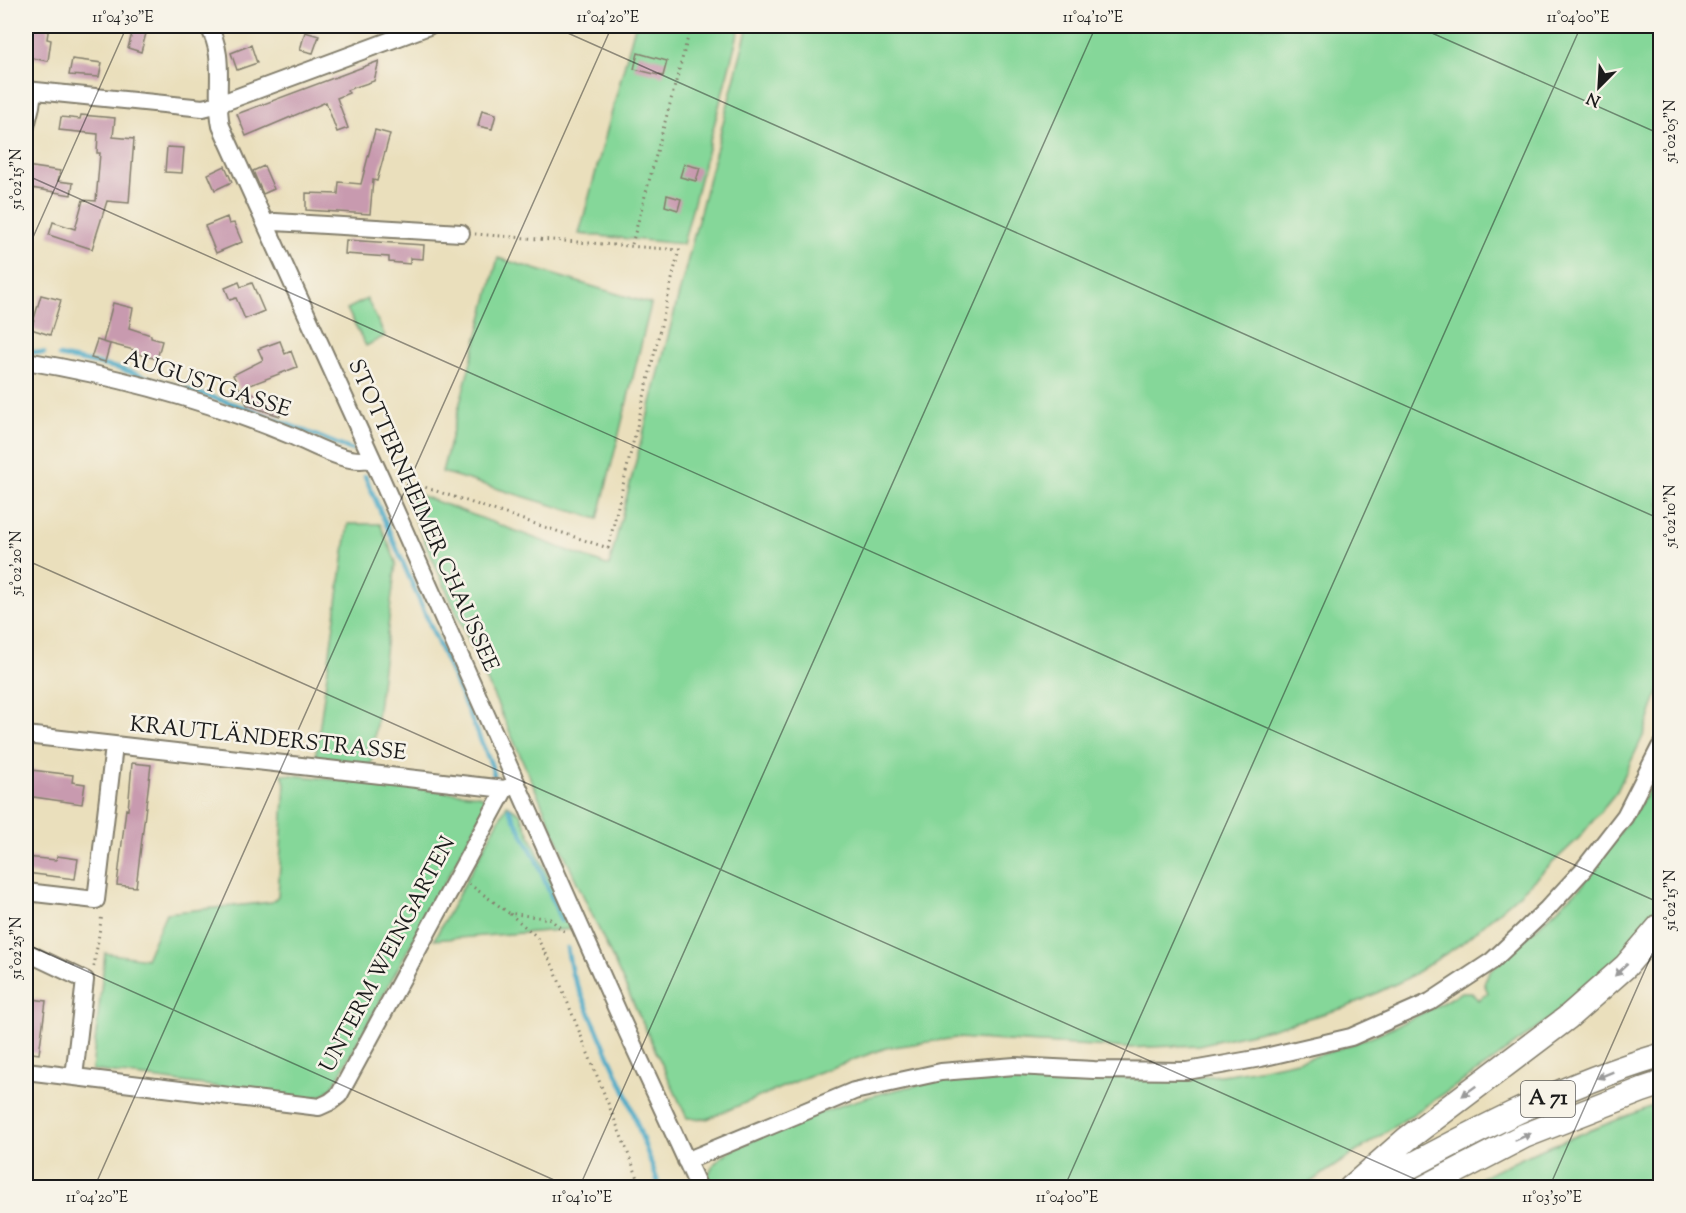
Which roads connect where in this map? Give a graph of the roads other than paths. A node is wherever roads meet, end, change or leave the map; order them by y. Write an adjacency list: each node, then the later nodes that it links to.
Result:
1 (208, 26): 4 (street, STOTTERNHEIMER CHAUSSEE)
2 (429, 26): 4 (street)
3 (29, 91): 4 (street); 5 (street)
4 (219, 104): 6 (street, STOTTERNHEIMER CHAUSSEE)
5 (26, 126)
6 (267, 225): 7 (street); 9 (street, STOTTERNHEIMER CHAUSSEE)
7 (461, 233)
8 (26, 360): 9 (street, AUGUSTGASSE)
9 (372, 458): 13 (street, STOTTERNHEIMER CHAUSSEE)
10 (26, 735): 11 (street, KRAUTLÄNDERSTRASSE)
11 (114, 746): 13 (street, KRAUTLÄNDERSTRASSE); 14 (street)
12 (1660, 747): 21 (street)
13 (511, 787): 19 (street, UNTERM WEINGARTEN); 21 (street, STOTTERNHEIMER CHAUSSEE)
14 (26, 892)
15 (1660, 927): 23 (highway, one-way to 23)
16 (26, 952): 19 (street)
17 (1660, 1056): 24 (highway, A 71, one-way to 24)
18 (26, 1071): 19 (street, UNTERM WEINGARTEN)
19 (74, 1077)
20 (1660, 1084): 25 (highway, A 71, one-way to 20)
21 (686, 1161): 22 (street, STOTTERNHEIMER CHAUSSEE)
22 (699, 1188)
23 (1351, 1188)
24 (1370, 1188)
25 (1424, 1188)

